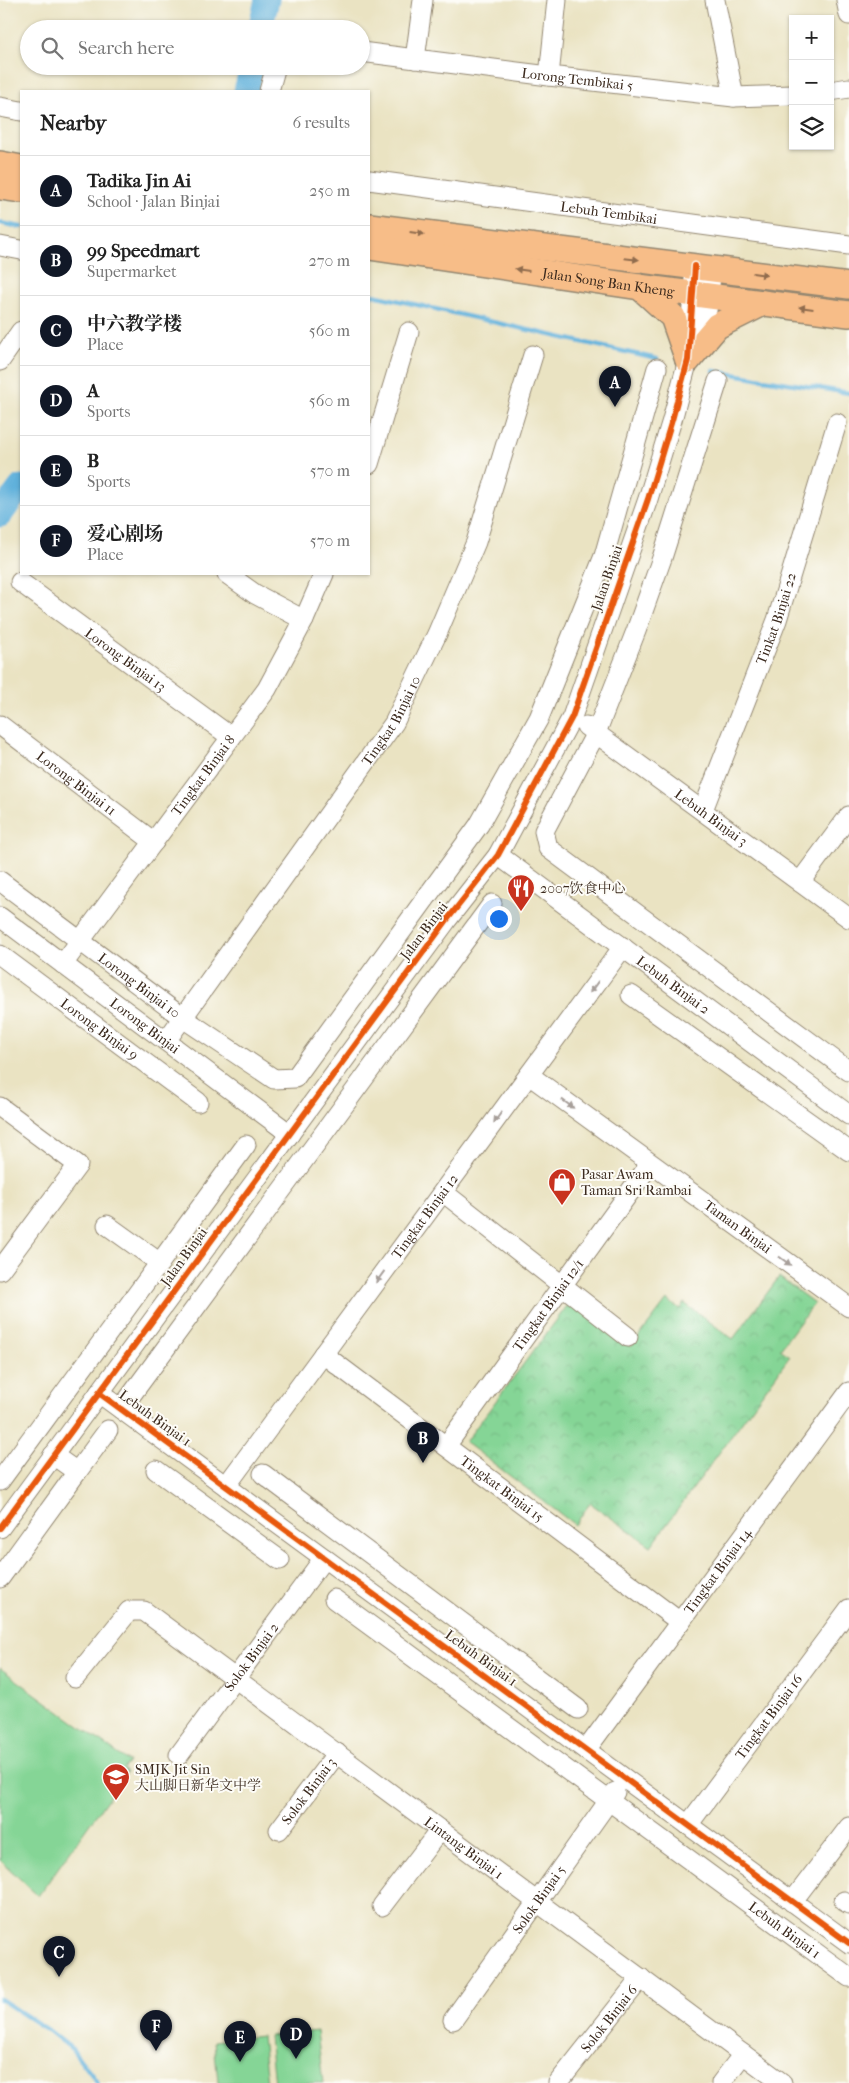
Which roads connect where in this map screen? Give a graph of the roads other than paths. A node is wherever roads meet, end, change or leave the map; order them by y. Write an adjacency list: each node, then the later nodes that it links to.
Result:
1 (423, 0): 7 (street)
2 (557, 0): 9 (street)
3 (715, 0): 14 (street)
4 (846, 0): 5 (street)
5 (849, 15)
6 (370, 53): 7 (street, Lorong Tembikai 5)
7 (415, 59): 9 (street, Lorong Tembikai 5)
8 (273, 75): 11 (street)
9 (549, 76): 14 (street, Lorong Tembikai 5)
10 (849, 88): 12 (street)
11 (269, 90)
12 (834, 90)
13 (789, 95): 14 (street, Lorong Tembikai 5)
14 (734, 97)
15 (0, 107): 16 (street)
16 (20, 111)
17 (0, 164): 18 (main road)
18 (20, 168)
19 (370, 180): 23 (street, Lebuh Tembikai)
20 (0, 186): 21 (main road)
21 (20, 190)
22 (370, 226): 27 (main road, Jalan Song Ban Kheng, one-way to 27)
23 (849, 245)
24 (0, 246): 26 (street)
25 (370, 247): 29 (main road, Jalan Song Ban Kheng, one-way to 25)
26 (20, 250)
27 (703, 267): 28 (main road, Jalan Song Ban Kheng, one-way to 28); 30 (street, Jalan Binjai)
28 (843, 284)
29 (640, 287): 30 (main road, Jalan Song Ban Kheng); 37 (main road)
30 (700, 295): 31 (main road, Jalan Song Ban Kheng); 37 (street, Jalan Binjai)
31 (763, 303): 32 (main road, Jalan Song Ban Kheng, one-way to 31); 37 (main road)
32 (849, 314)
33 (20, 332): 36 (street)
34 (409, 332): 45 (street)
35 (533, 355): 77 (street, Tingkat Binjai 10)
36 (0, 360)
37 (688, 360): 40 (street, Jalan Binjai)
38 (657, 368): 43 (street)
39 (718, 381): 42 (street)
40 (672, 420): 42 (street); 44 (street, Jalan Binjai)
41 (837, 423): 58 (street, Tinkat Binjai 22)
42 (702, 431): 51 (street)
43 (636, 442): 44 (street); 56 (street)
44 (662, 452): 50 (street, Jalan Binjai)
45 (370, 461)
46 (228, 575): 49 (street)
47 (324, 575): 49 (street, Tingkat Binjai 8)
48 (20, 582): 55 (street, Lorong Binjai 13)
49 (304, 620): 55 (street, Tingkat Binjai 8)
50 (606, 621): 51 (street); 52 (street, Jalan Binjai)
51 (636, 631): 54 (street)
52 (572, 717): 54 (street, Lebuh Binjai 3); 57 (street, Jalan Binjai)
53 (0, 725): 60 (street, Lorong Binjai 11)
54 (596, 732): 58 (street, Lebuh Binjai 3); 84 (street)
55 (231, 737): 60 (street, Tingkat Binjai 8)
56 (516, 760): 57 (street); 80 (street)
57 (542, 774): 61 (street, Jalan Binjai)
58 (703, 810): 63 (street, Lebuh Binjai 3)
59 (849, 816): 63 (street)
60 (154, 842): 70 (street, Tingkat Binjai 8)
61 (498, 855): 67 (street, Jalan Binjai); 71 (street, Lebuh Binjai 2)
62 (0, 881): 70 (street, Lorong Binjai 10)
63 (800, 882): 66 (street, Lebuh Binjai 3)
64 (492, 904): 68 (street)
65 (0, 917): 69 (street, Lorong Binjai)
66 (849, 918)
67 (447, 920): 68 (street); 82 (street, Jalan Binjai)
68 (469, 935): 102 (street)
69 (34, 942): 73 (street, Lorong Binjai); 74 (street)
70 (80, 942): 73 (street, Tingkat Binjai 8); 77 (street, Lorong Binjai 10)
71 (623, 948): 75 (street, Lebuh Binjai 2); 85 (street, Tingkat Binjai 12, one-way to 85)
72 (0, 955): 74 (street, Lorong Binjai 9)
73 (64, 964): 79 (street, Lorong Binjai)
74 (16, 967): 83 (street, Lorong Binjai 9)
75 (683, 992): 78 (street); 88 (street, Lebuh Binjai 2)
76 (631, 995): 78 (street)
77 (183, 1018): 80 (street, Lorong Binjai 10); 81 (street, Tingkat Binjai 10)
78 (663, 1018): 91 (street)
79 (148, 1027): 81 (street, Lorong Binjai); 83 (street)
80 (330, 1029): 82 (street)
81 (166, 1041): 89 (street, Lorong Binjai)
82 (354, 1047): 89 (street, Jalan Binjai)
83 (131, 1052): 86 (street, Lorong Binjai 9)
84 (849, 1071)
85 (529, 1075): 92 (street, Taman Binjai, one-way to 92); 93 (street, Tingkat Binjai 12, one-way to 93)
86 (198, 1102)
87 (0, 1107): 98 (street)
88 (849, 1115)
89 (290, 1134): 95 (street, Jalan Binjai)
90 (246, 1145): 94 (street)
91 (849, 1151)
92 (650, 1164): 99 (street, Tingkat Binjai 12/1); 101 (street, Taman Binjai, one-way to 101)
93 (443, 1192): 99 (street); 104 (street, Tingkat Binjai 12, one-way to 104)
94 (209, 1195): 95 (street); 97 (street)
95 (233, 1212): 100 (street, Jalan Binjai)
96 (106, 1225): 97 (street)
97 (160, 1263): 111 (street)
98 (1, 1267)
99 (562, 1285): 103 (street); 109 (street, Tingkat Binjai 12/1)
100 (166, 1303): 102 (street); 106 (street, Jalan Binjai)
101 (849, 1307)
102 (188, 1318): 107 (street)
103 (628, 1337)
104 (323, 1354): 109 (street, Tingkat Binjai 15); 117 (street, Tingkat Binjai 12)
105 (849, 1392): 127 (street, Tingkat Binjai 14)
106 (99, 1393): 107 (street, Lebuh Binjai 1); 110 (street, Jalan Binjai)
107 (121, 1409): 117 (street, Lebuh Binjai 1)
108 (108, 1430): 113 (street)
109 (446, 1446): 127 (street, Tingkat Binjai 15)
110 (54, 1455): 113 (street); 115 (street, Jalan Binjai)
111 (14, 1462): 115 (street); 116 (street)
112 (156, 1470): 121 (street)
113 (77, 1472): 124 (street)
114 (263, 1474): 118 (street)
115 (37, 1477): 120 (street, Jalan Binjai)
116 (0, 1481)
117 (226, 1486): 119 (street, Lebuh Binjai 1)
118 (303, 1504): 119 (street); 130 (street)
119 (277, 1523): 121 (street); 122 (street, Lebuh Binjai 1)
120 (0, 1528)
121 (253, 1541): 123 (street)
122 (324, 1558): 129 (street, Solok Binjai 2); 131 (street, Lebuh Binjai 1)
123 (280, 1560)
124 (0, 1578)
125 (334, 1599): 137 (street, Lebuh Binjai 1)
126 (849, 1609): 138 (street, Tingkat Binjai 16)
127 (680, 1622): 133 (street, Tingkat Binjai 14)
128 (75, 1678): 129 (street, Lintang Binjai 1)
129 (236, 1679): 134 (street, Lintang Binjai 1); 135 (street, Solok Binjai 2)
130 (538, 1679): 131 (street); 132 (street)
131 (521, 1702): 133 (street, Lebuh Binjai 1)
132 (578, 1709)
133 (586, 1750): 136 (street, Lebuh Binjai 1)
134 (337, 1753): 140 (street, Solok Binjai 3); 141 (street, Lintang Binjai 1)
135 (179, 1755)
136 (624, 1778): 137 (street, Solok Binjai 5); 138 (street, Lebuh Binjai 1)
137 (609, 1800): 142 (street, Solok Binjai 5); 146 (street, Lebuh Binjai 1)
138 (688, 1825): 143 (street, Lebuh Binjai 1)
139 (849, 1827): 143 (street)
140 (279, 1830)
141 (440, 1830): 142 (street, Lintang Binjai 1); 144 (street)
142 (537, 1902): 147 (street, Lintang Binjai 1); 148 (street, Solok Binjai 5)
143 (792, 1902): 145 (street, Lebuh Binjai 1)
144 (382, 1906)
145 (849, 1943)
146 (849, 1977)
147 (641, 1978): 149 (street, Lintang Binjai 1); 150 (street, Solok Binjai 6)
148 (452, 2020)
149 (743, 2054): 151 (street); 152 (street, Lintang Binjai 1)
150 (558, 2083)
151 (721, 2083)
152 (782, 2083)

